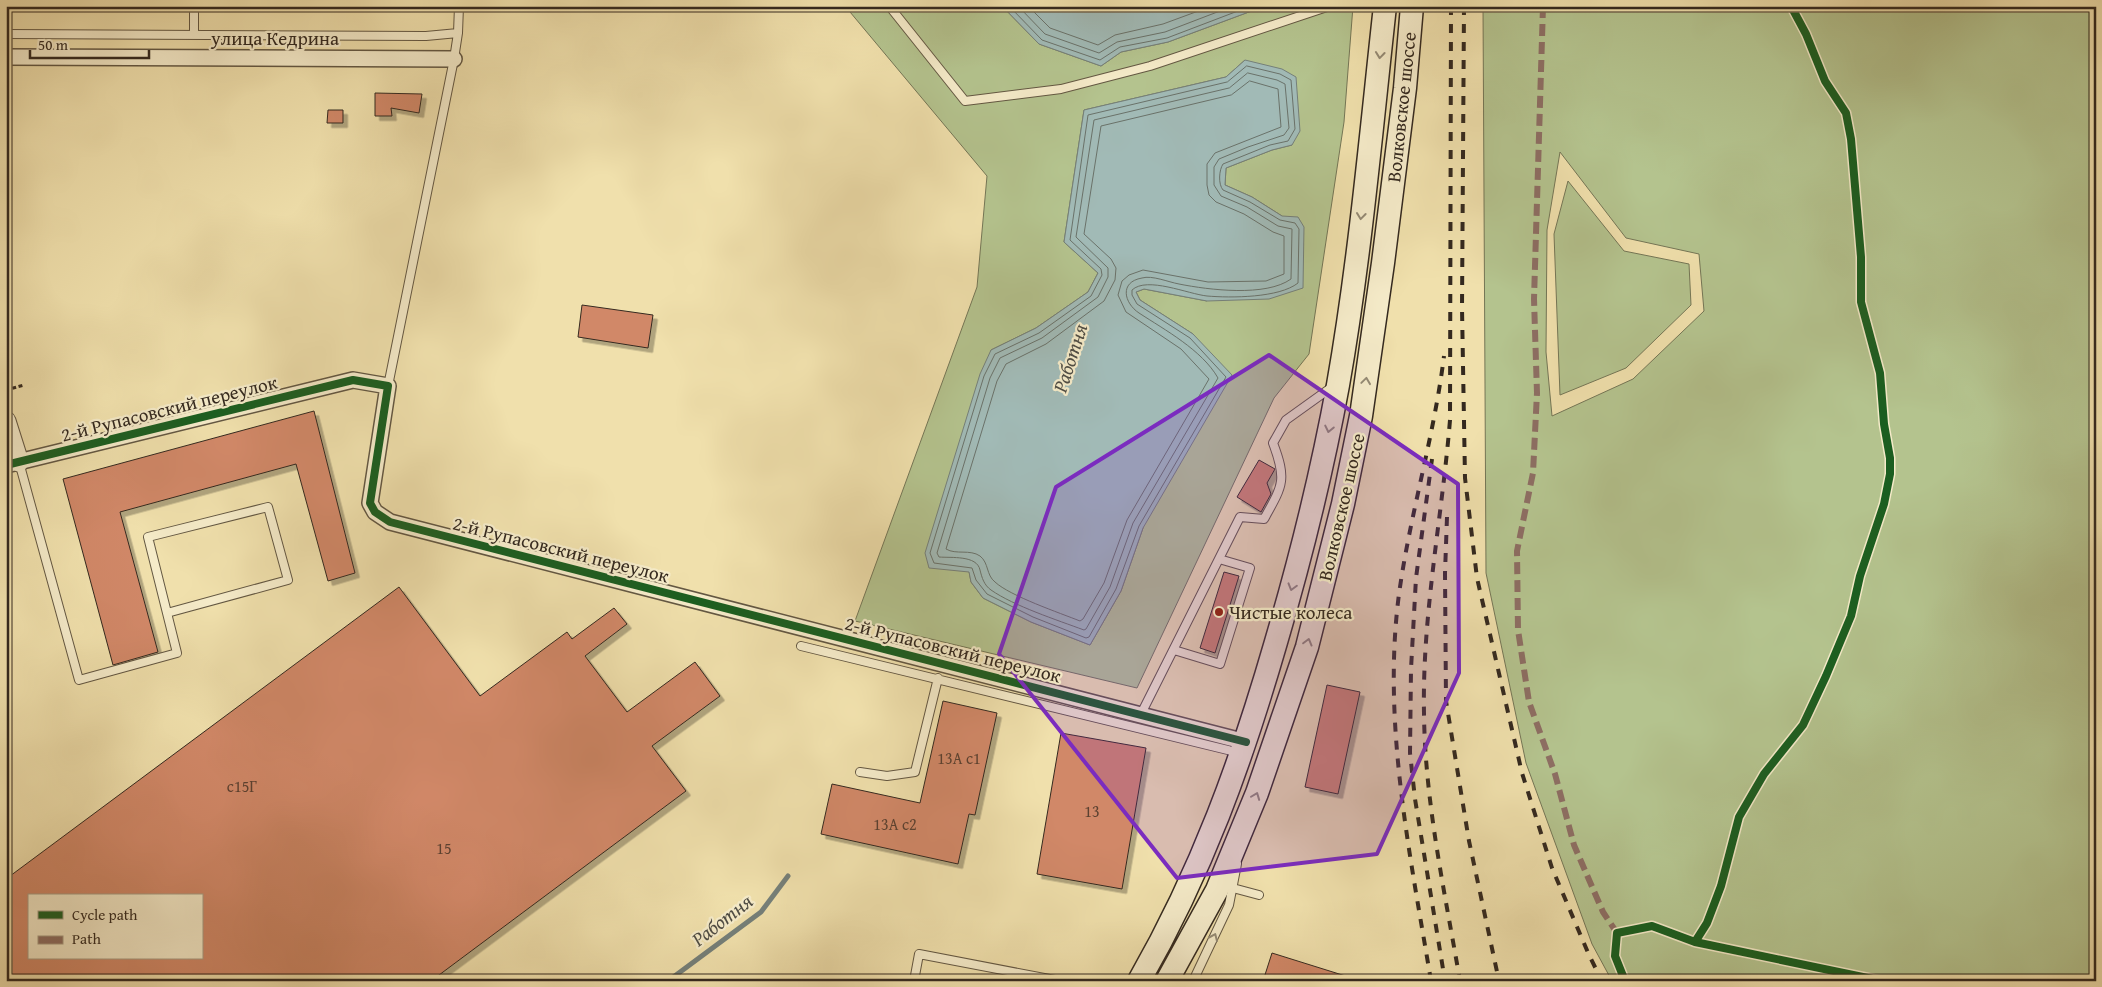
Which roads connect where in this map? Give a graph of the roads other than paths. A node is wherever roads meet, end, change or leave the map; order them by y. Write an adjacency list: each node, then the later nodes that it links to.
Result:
1 (194, 6): 9 (lane)
2 (459, 6): 7 (lane)
3 (1330, 6): 6 (lane)
4 (1385, 6): 12 (main road, Волковское шоссе, one-way to 12)
5 (1412, 6): 24 (main road, Волковское шоссе, one-way to 5)
6 (890, 7)
7 (458, 33): 9 (lane); 11 (lane)
8 (6, 34): 9 (lane)
9 (194, 34)
10 (6, 57): 11 (street, улица Кедрина)
11 (454, 59): 13 (lane)
12 (1338, 383): 16 (lane); 22 (main road, Волковское шоссе, one-way to 22)
13 (388, 386): 15 (street, 2-й Рупасовский переулок); 21 (street, 2-й Рупасовский переулок)
14 (6, 421): 15 (street)
15 (12, 463): 17 (lane)
16 (1219, 558): 19 (lane); 19 (lane)
17 (167, 613): 17 (lane)
18 (801, 646): 20 (lane)
19 (1174, 650): 21 (lane)
20 (938, 678): 22 (lane); 23 (lane)
21 (1141, 714): 22 (street, 2-й Рупасовский переулок)
22 (1244, 748): 28 (main road, Волковское шоссе)
23 (860, 772)
24 (1226, 886): 25 (lane); 29 (main road, Волковское шоссе); 30 (lane, one-way to 24)
25 (1258, 895)
26 (914, 981): 27 (lane)
27 (1060, 981)
28 (1139, 981)
29 (1168, 981)
30 (1193, 981)

